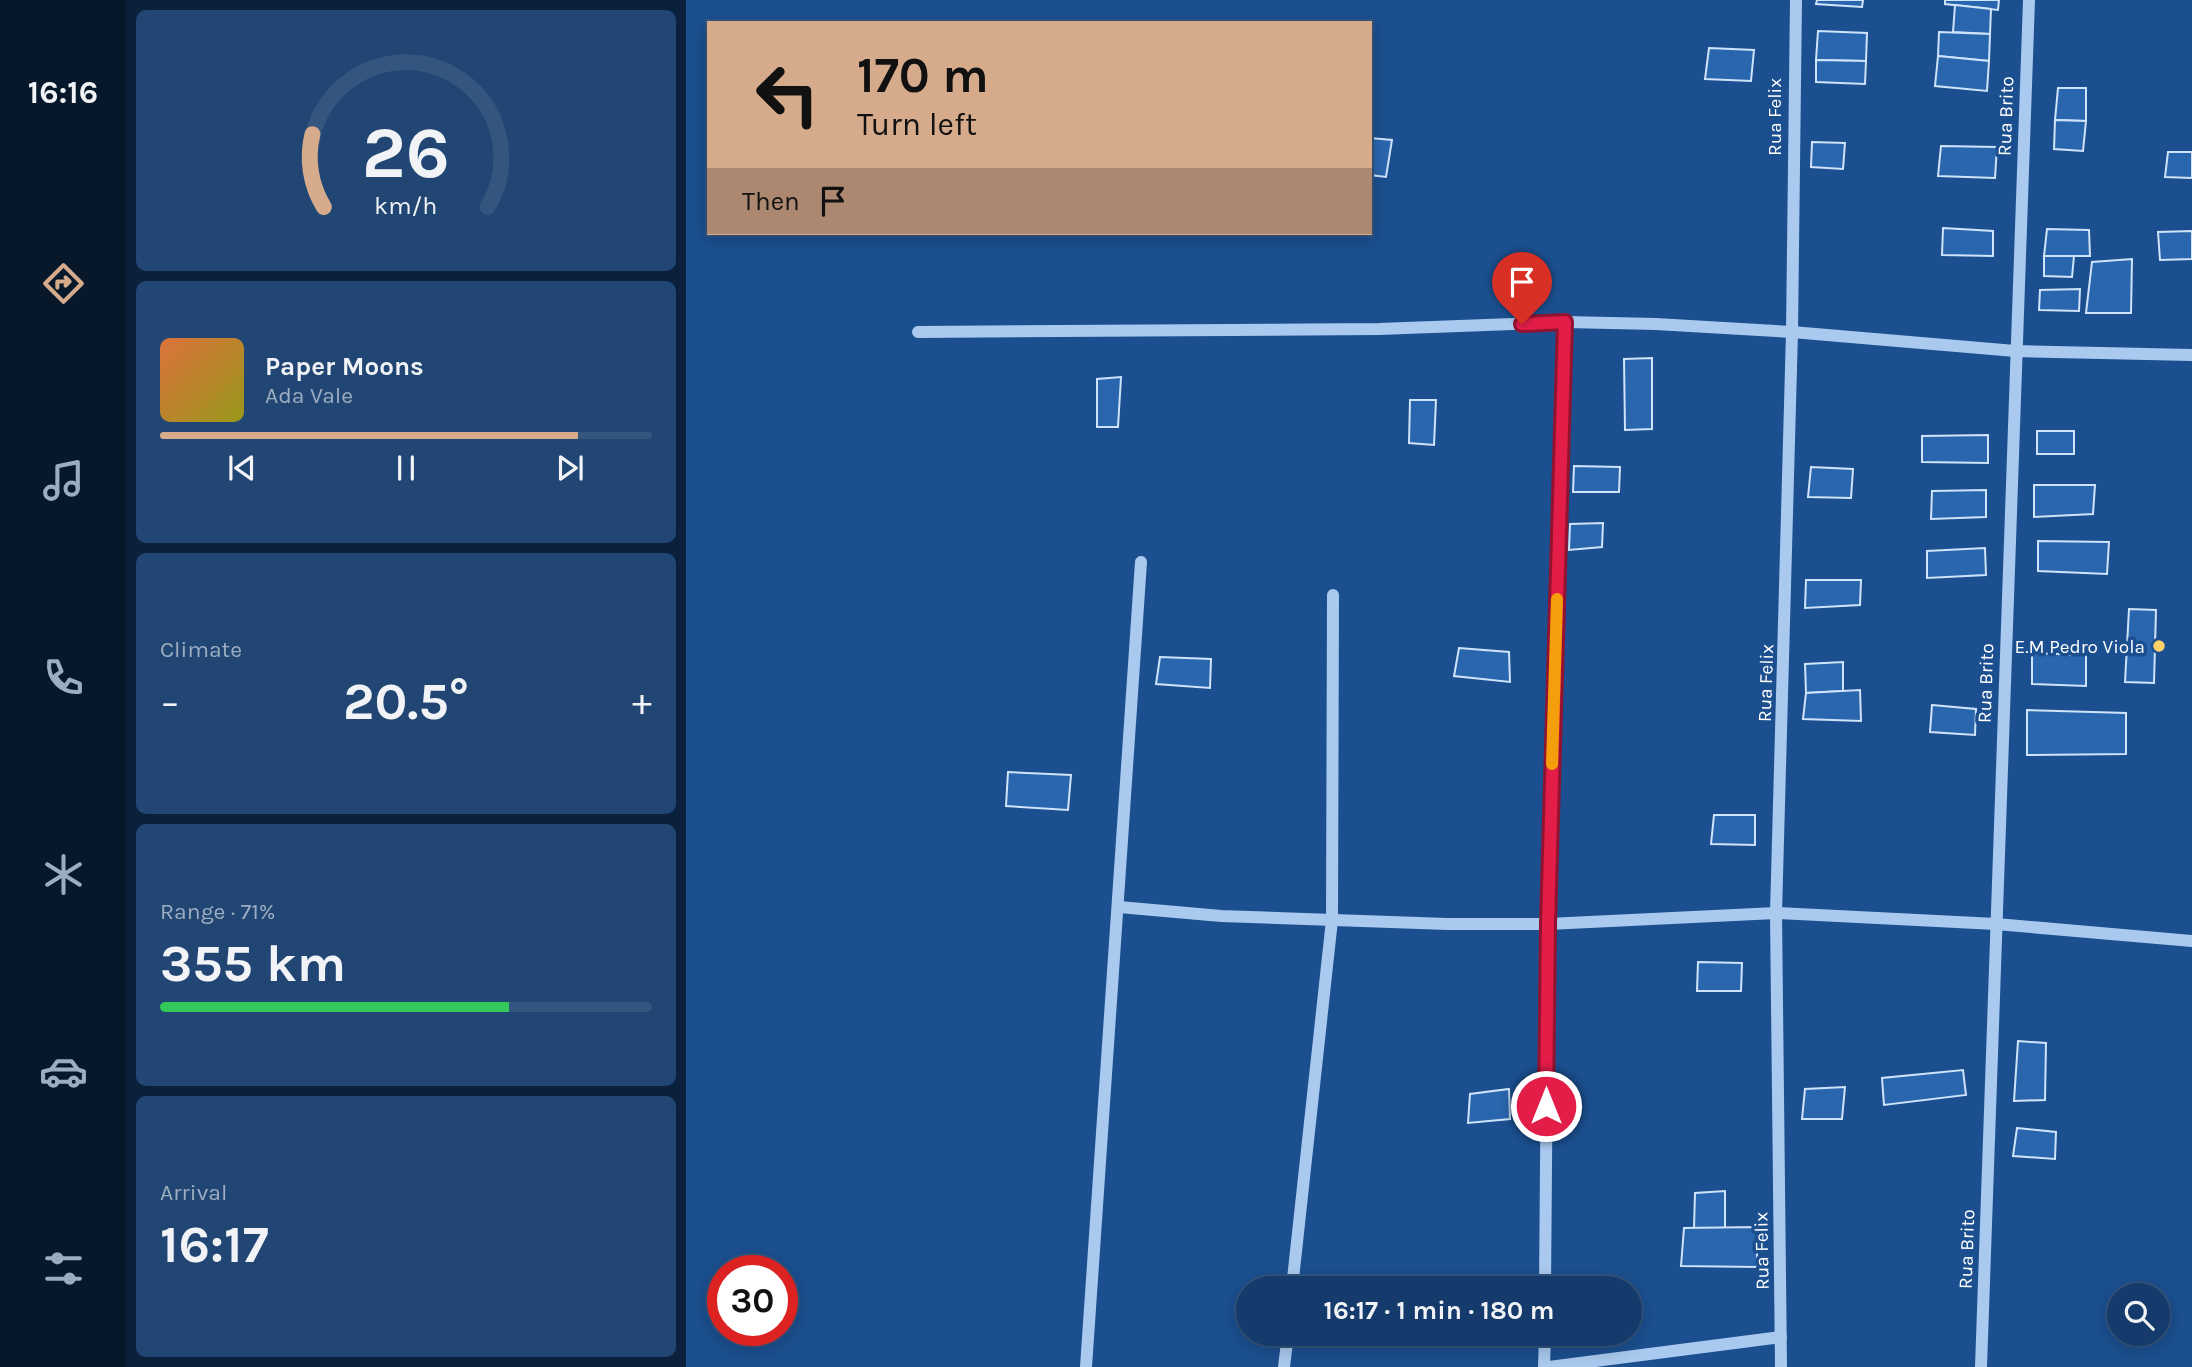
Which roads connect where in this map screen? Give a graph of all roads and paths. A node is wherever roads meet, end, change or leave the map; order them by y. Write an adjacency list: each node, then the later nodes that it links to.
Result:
1 (1796, 0): 5 (street, Rua Felix)
2 (2029, 0): 6 (street, Rua Brito)
3 (1565, 322): 4 (street); 5 (street); 13 (street)
4 (918, 332)
5 (1793, 332): 6 (street); 11 (street, Rua Felix)
6 (2015, 351): 7 (street); 14 (street, Rua Brito)
7 (2192, 355)
8 (1140, 562): 10 (street)
9 (1333, 595): 12 (street)
10 (1119, 907): 12 (street); 21 (street)
11 (1776, 913): 13 (street); 14 (street); 18 (street, Rua Felix)
12 (1332, 920): 13 (street); 16 (street)
13 (1548, 924): 17 (street)
14 (1996, 924): 15 (street); 25 (street, Rua Brito)
15 (2192, 941)
16 (1293, 1276)
17 (1545, 1276)
18 (1781, 1337): 23 (street); 24 (street, Rua Felix)
19 (1287, 1346): 22 (street)
20 (1546, 1346): 23 (street)
21 (1086, 1367)
22 (1284, 1367)
23 (1547, 1367)
24 (1781, 1367)
25 (1981, 1367)

